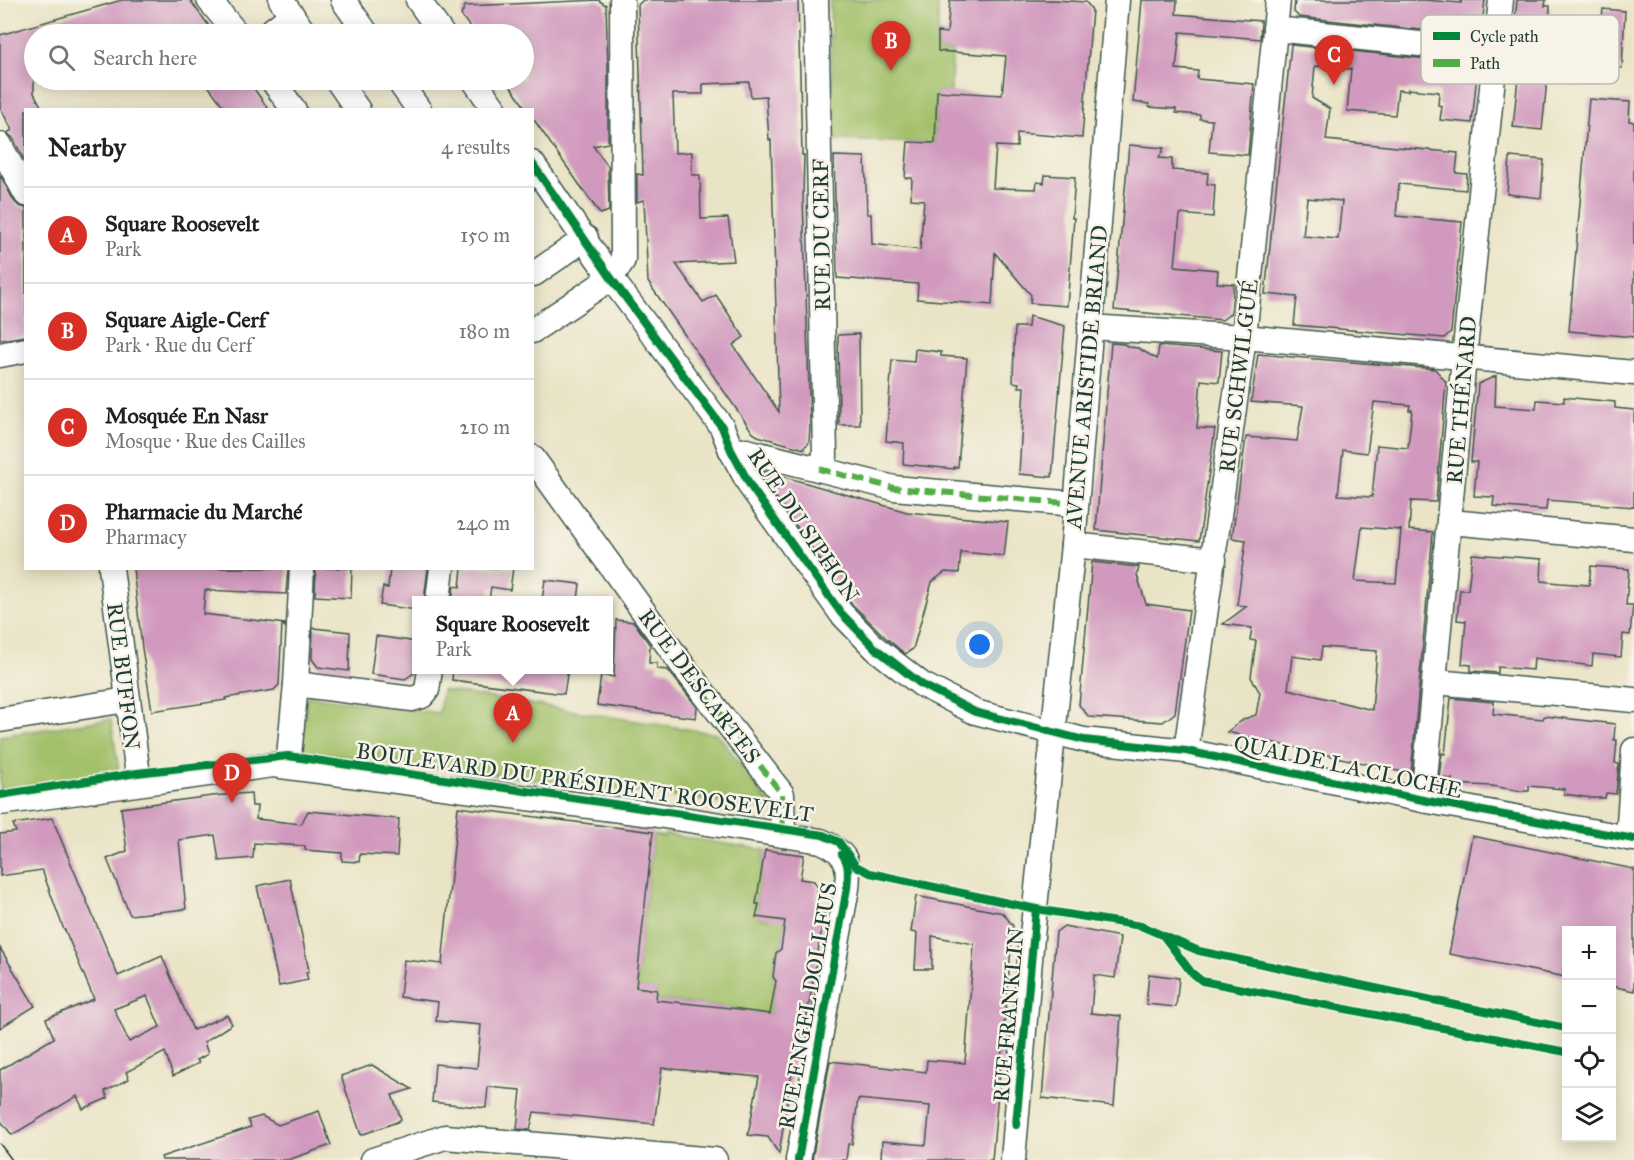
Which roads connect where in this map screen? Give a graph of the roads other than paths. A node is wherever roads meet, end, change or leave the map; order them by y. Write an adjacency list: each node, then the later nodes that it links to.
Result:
1 (209, 0): 10 (street)
2 (343, 0): 11 (street)
3 (418, 0): 12 (street)
4 (622, 0): 29 (street)
5 (816, 0): 39 (street, RUE DU CERF)
6 (1117, 0): 30 (street, AVENUE ARISTIDE BRIAND)
7 (1278, 0): 13 (street, RUE SCHWILGUÉ)
8 (1501, 0): 9 (street, RUE THÉNARD)
9 (1500, 15)
10 (229, 24)
11 (360, 24)
12 (435, 24)
13 (1275, 29): 14 (street); 32 (street, RUE SCHWILGUÉ)
14 (1421, 43)
15 (1493, 84): 35 (street, RUE THÉNARD)
16 (279, 90): 20 (street)
17 (344, 90): 21 (street)
18 (405, 90): 22 (street)
19 (481, 90): 23 (street)
20 (293, 108)
21 (357, 108)
22 (418, 108)
23 (494, 108)
24 (0, 145): 26 (street)
25 (534, 166): 27 (street, RUE DU SIPHON)
26 (24, 190)
27 (585, 238): 28 (street); 29 (street, RUE DU SIPHON)
28 (534, 278)
29 (611, 278): 31 (street); 37 (street, RUE DU SIPHON)
30 (1090, 327): 32 (street); 40 (street, AVENUE ARISTIDE BRIAND)
31 (534, 330)
32 (1244, 337): 35 (street); 44 (street, RUE SCHWILGUÉ)
33 (24, 350): 34 (street)
34 (0, 354)
35 (1464, 358): 36 (street); 41 (street, RUE THÉNARD)
36 (1634, 374)
37 (731, 450): 39 (street); 55 (street, RUE DU SIPHON)
38 (534, 460): 62 (street, RUE DESCARTES)
39 (819, 469): 40 (street)
40 (1075, 504): 43 (street, AVENUE ARISTIDE BRIAND)
41 (1450, 522): 42 (street); 50 (street, RUE THÉNARD)
42 (1634, 539)
43 (1073, 545): 44 (street); 55 (street, AVENUE ARISTIDE BRIAND)
44 (1214, 560): 57 (street, RUE SCHWILGUÉ)
45 (111, 570): 52 (street, RUE BUFFON)
46 (302, 570): 51 (street)
47 (442, 570): 48 (street)
48 (438, 596)
49 (429, 674): 51 (street)
50 (1434, 682): 53 (street); 60 (street, RUE THÉNARD)
51 (296, 684): 58 (street)
52 (127, 700): 54 (street); 59 (street, RUE BUFFON)
53 (1634, 700)
54 (0, 720)
55 (1054, 743): 57 (street, QUAI DE LA CLOCHE); 65 (street, AVENUE ARISTIDE BRIAND)
56 (1634, 750): 63 (street)
57 (1186, 751): 60 (street, QUAI DE LA CLOCHE)
58 (288, 766): 59 (street, BOULEVARD DU PRÉSIDENT ROOSEVELT); 62 (street, BOULEVARD DU PRÉSIDENT ROOSEVELT)
59 (139, 783): 61 (street, BOULEVARD DU PRÉSIDENT ROOSEVELT)
60 (1423, 800): 63 (street, QUAI DE LA CLOCHE)
61 (0, 803)
62 (783, 835): 64 (street, BOULEVARD DU PRÉSIDENT ROOSEVELT)
63 (1631, 839)
64 (845, 858): 68 (street, RUE ENGEL DOLLFUS)
65 (1040, 872): 69 (street, RUE FRANKLIN)
66 (373, 1160): 67 (street)
67 (715, 1160)
68 (798, 1160)
69 (1013, 1160)

